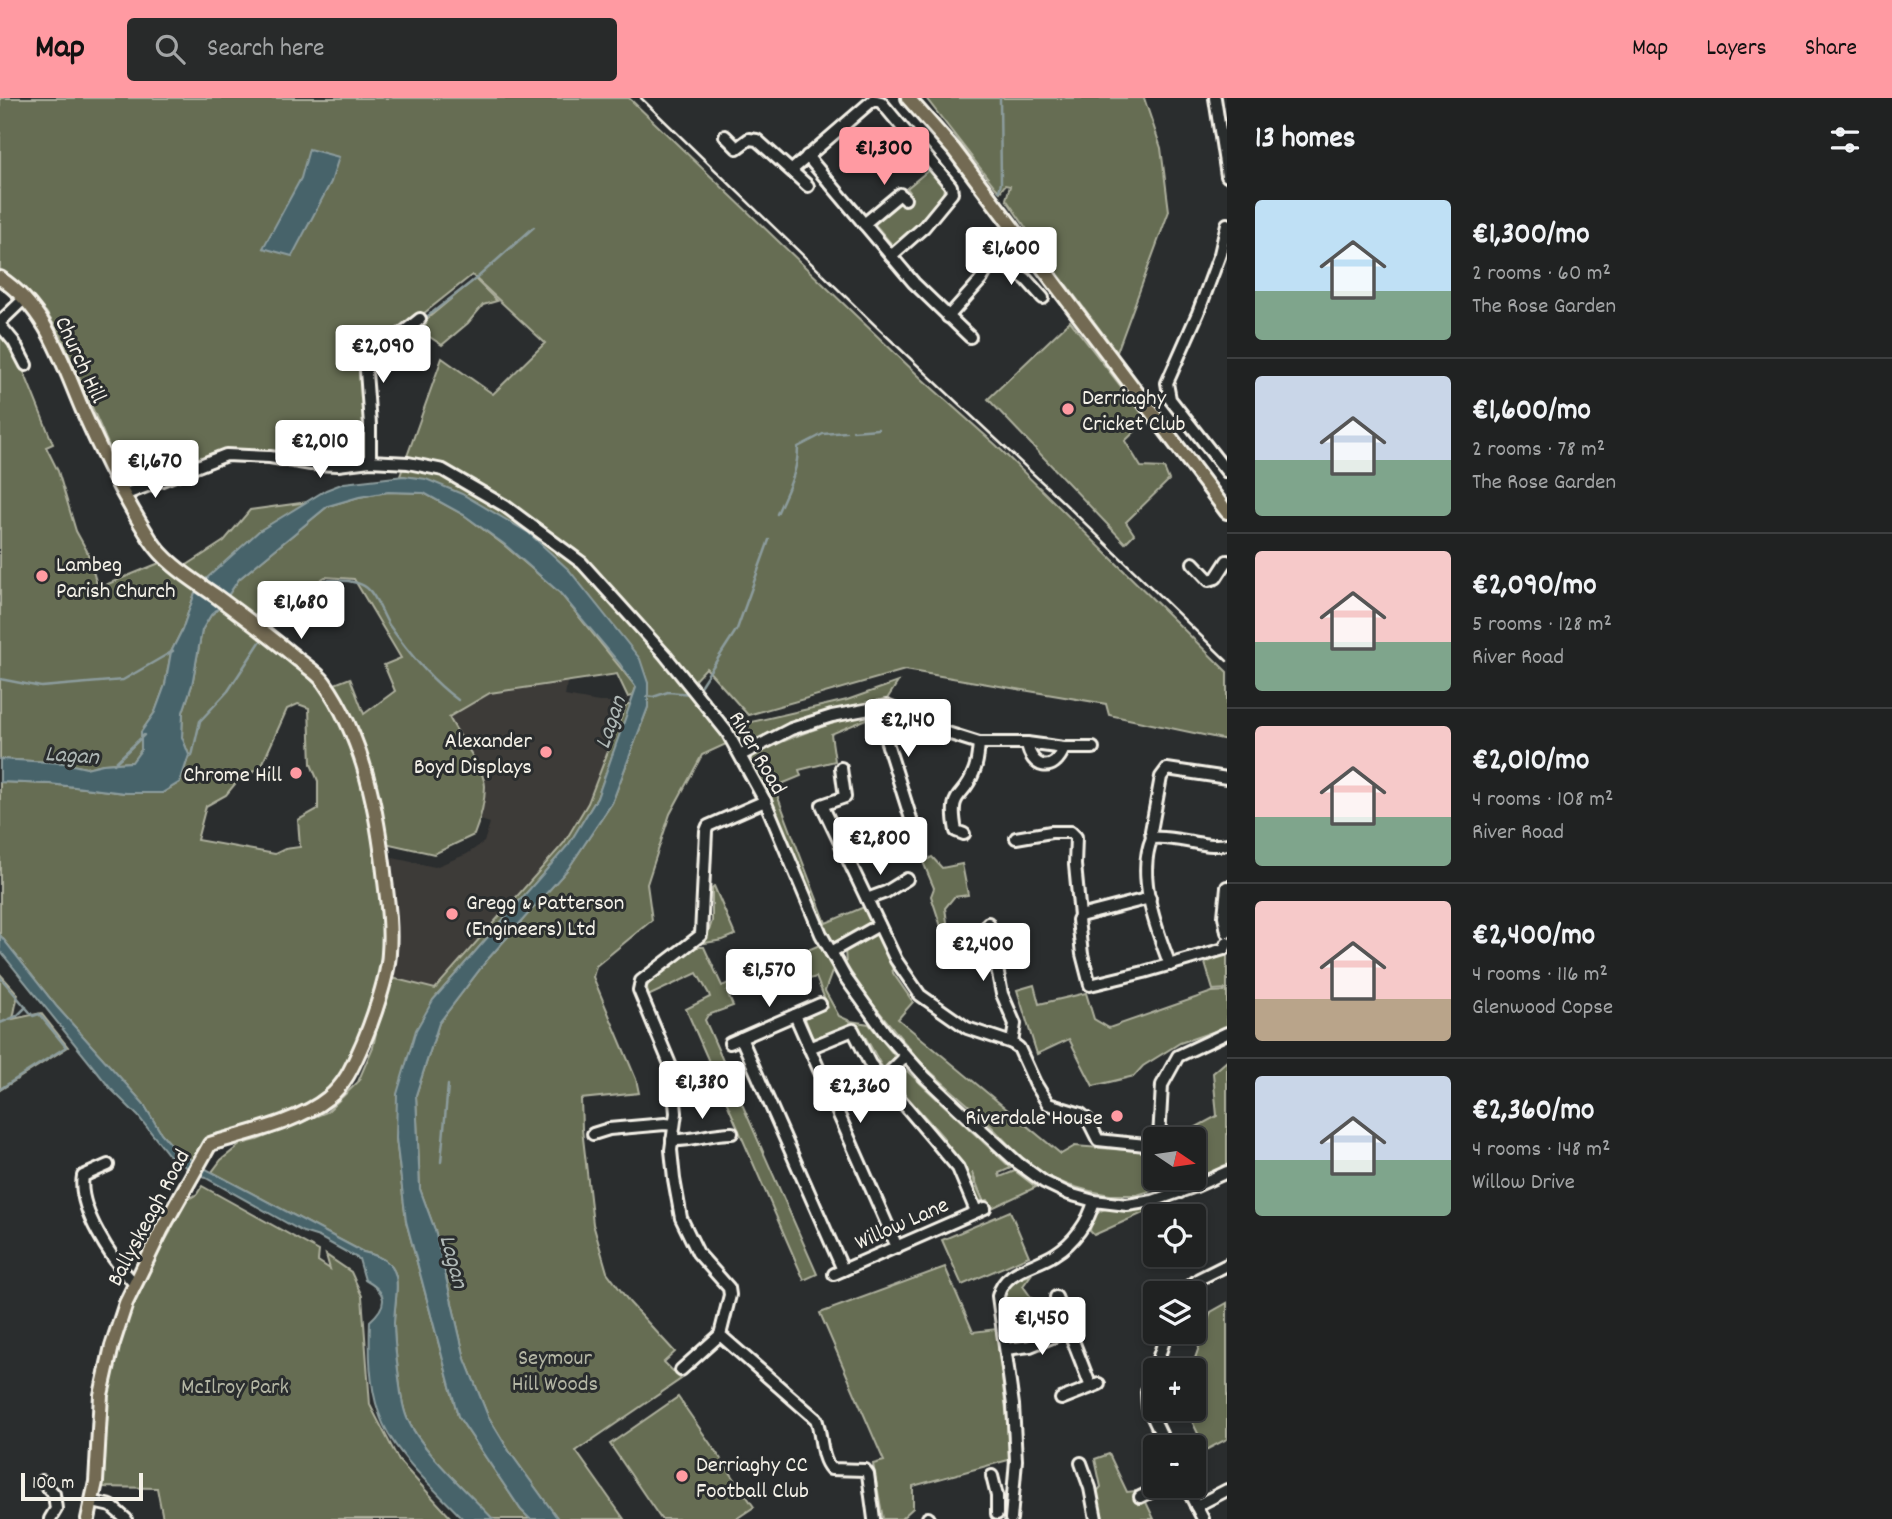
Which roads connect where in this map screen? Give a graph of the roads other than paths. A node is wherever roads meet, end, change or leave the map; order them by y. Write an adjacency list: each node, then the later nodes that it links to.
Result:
1 (908, 98): 12 (main road)
2 (1215, 98): 3 (street)
3 (1223, 123): 7 (street)
4 (725, 136): 6 (street)
5 (807, 156): 6 (street); 10 (street); 13 (street)
6 (792, 170): 8 (street)
7 (1227, 176)
8 (808, 186)
9 (905, 199): 10 (street)
10 (864, 224): 13 (street)
11 (1227, 224): 14 (street)
12 (1017, 235): 15 (street); 27 (main road)
13 (891, 256): 19 (street)
14 (1223, 256): 25 (street)
15 (994, 258): 17 (street); 19 (street)
16 (0, 278): 18 (main road, Church Hill)
17 (1043, 298)
18 (24, 299): 21 (street); 26 (main road, Church Hill)
19 (948, 317): 22 (street)
20 (420, 319): 24 (street)
21 (0, 323): 23 (street)
22 (970, 337)
23 (26, 365)
24 (370, 461): 26 (street, River Road); 36 (street, River Road)
25 (1227, 472)
26 (126, 494): 30 (main road, Church Hill)
27 (1227, 512)
28 (1227, 561): 29 (street)
29 (1193, 563)
30 (175, 567): 80 (main road, Ballyskeagh Road)
31 (876, 708): 32 (street); 36 (street); 40 (street)
32 (979, 743): 33 (street); 41 (street)
33 (1027, 743): 34 (street); 34 (street)
34 (1064, 748): 35 (street)
35 (1093, 748)
36 (741, 755): 39 (street, River Road)
37 (841, 768): 48 (street)
38 (1227, 778): 42 (street)
39 (765, 800): 55 (street, River Road); 67 (street)
40 (911, 820)
41 (964, 834)
42 (1153, 838): 44 (street); 47 (street)
43 (1014, 839): 49 (street)
44 (1227, 844)
45 (907, 879): 48 (street)
46 (1227, 887): 52 (street)
47 (1150, 898): 49 (street); 57 (street)
48 (867, 899): 51 (street)
49 (1080, 916): 57 (street)
50 (988, 923): 56 (street)
51 (879, 925): 55 (street); 63 (street)
52 (1227, 932)
53 (1227, 943): 57 (street)
54 (1007, 950): 56 (street)
55 (831, 952): 65 (street, River Road)
56 (993, 952): 63 (street)
57 (1170, 965)
58 (820, 1004): 59 (street)
59 (795, 1015): 61 (street); 64 (street)
60 (1227, 1033): 68 (street)
61 (741, 1038): 62 (street); 77 (street, Willow Lane)
62 (730, 1043)
63 (1012, 1043): 72 (street)
64 (809, 1048): 66 (street); 77 (street)
65 (905, 1057): 66 (street); 76 (street, River Road)
66 (883, 1079): 77 (street, Willow Lane)
67 (674, 1125): 70 (street); 71 (street)
68 (1159, 1127)
69 (732, 1133): 71 (street)
70 (593, 1135)
71 (672, 1140): 83 (street)
72 (1143, 1145)
73 (108, 1165): 80 (street)
74 (1227, 1171): 75 (street, River Road)
75 (1180, 1192): 76 (street, River Road)
76 (1094, 1201): 85 (street)
77 (897, 1247)
78 (1227, 1265): 79 (street)
79 (1197, 1281)
80 (134, 1283): 98 (main road, Ballyskeagh Road)
81 (1038, 1312): 82 (street)
82 (1069, 1330): 85 (street); 87 (street)
83 (720, 1335): 86 (street); 104 (street)
84 (1163, 1344): 88 (street)
85 (1006, 1349): 94 (street)
86 (681, 1370)
87 (1061, 1399)
88 (1161, 1435)
89 (1081, 1463): 106 (street)
90 (992, 1476): 93 (street)
91 (42, 1481): 101 (street)
92 (1227, 1489): 99 (street)
93 (997, 1496): 94 (street); 100 (street)
94 (1013, 1496): 105 (street)
95 (1143, 1496): 96 (street)
96 (1140, 1497)
97 (1192, 1498): 99 (street)
98 (93, 1502): 102 (main road, Ballyskeagh Road); 103 (street)
99 (1196, 1506): 107 (street)
100 (997, 1514)
101 (50, 1519)
102 (88, 1519)
103 (126, 1519)
104 (874, 1519)
105 (1012, 1519)
106 (1096, 1519)
107 (1203, 1519)

